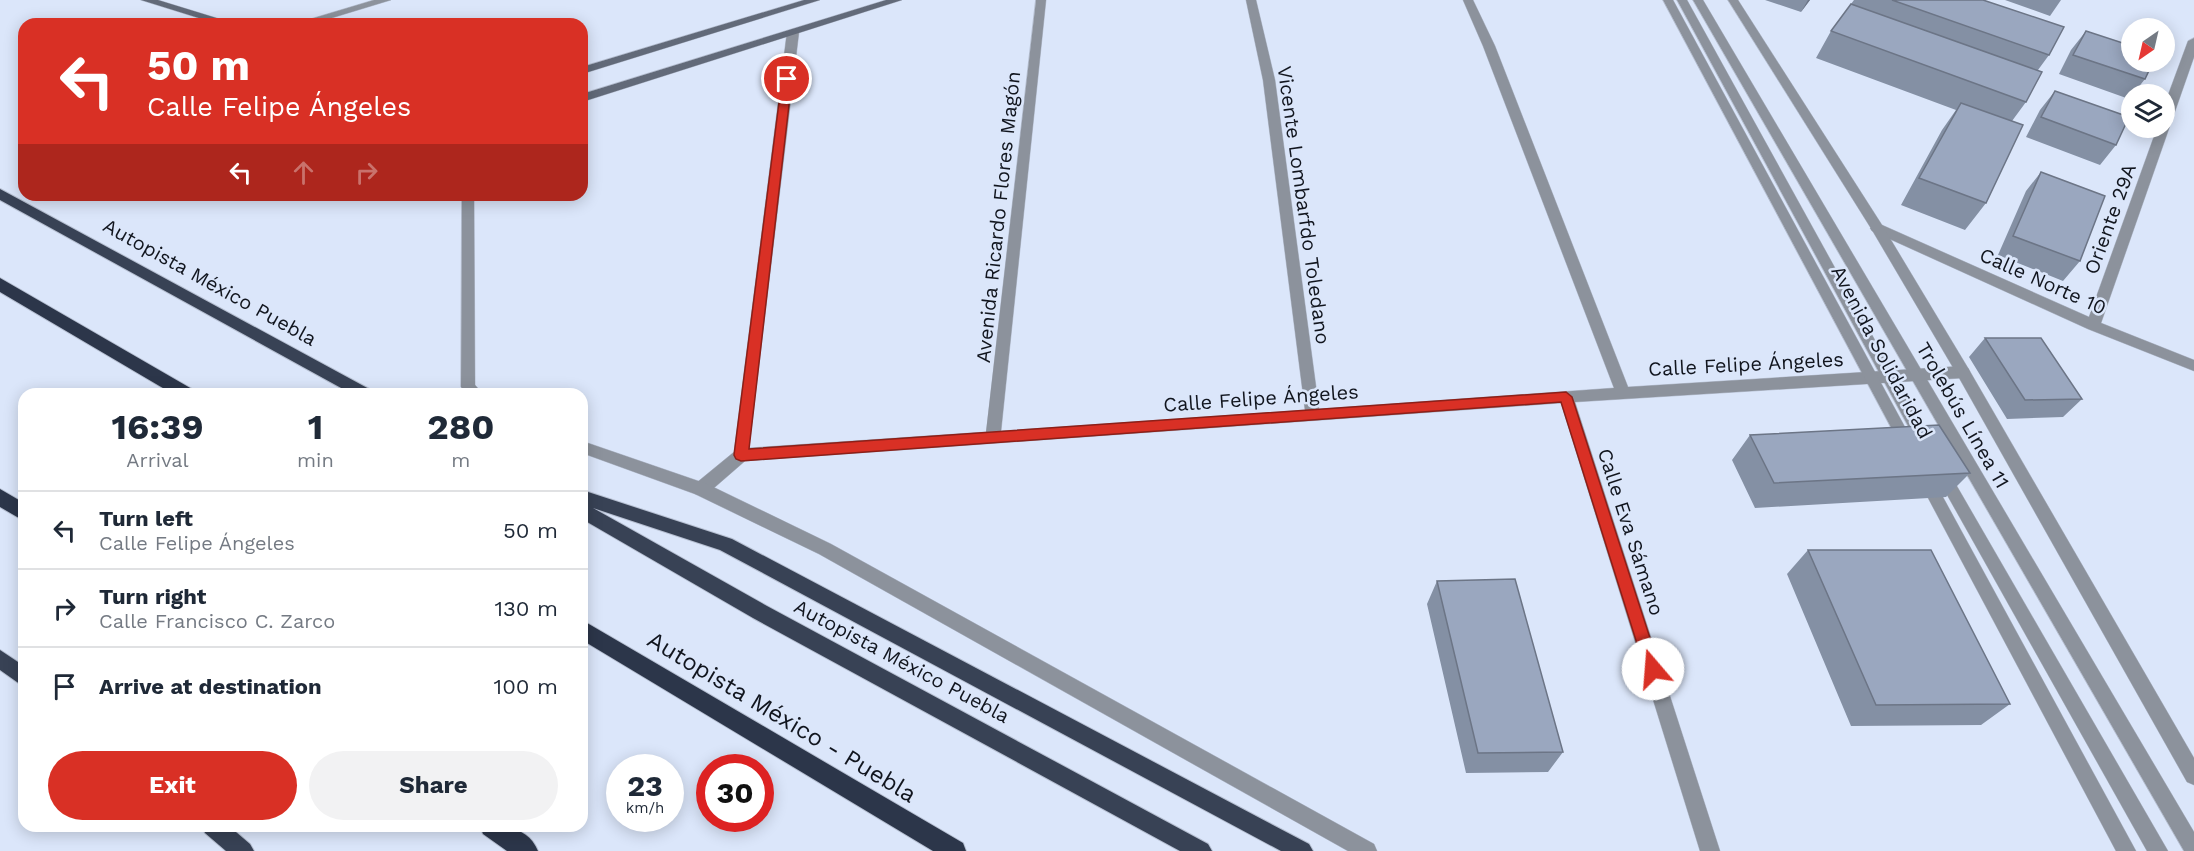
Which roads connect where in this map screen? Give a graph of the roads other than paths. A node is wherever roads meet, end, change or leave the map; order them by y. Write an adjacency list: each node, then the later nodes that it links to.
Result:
1 (147, 0): 12 (main road)
2 (386, 0): 13 (street)
3 (815, 0): 16 (main road)
4 (897, 0): 14 (main road)
5 (1041, 0): 35 (street, Avenida Ricardo Flores Magón)
6 (1251, 0): 34 (street, Vicente Lombarfdo Toledano)
7 (1468, 0): 32 (street)
8 (1668, 0): 28 (street, Avenida Solidaridad)
9 (1682, 0): 28 (street)
10 (1698, 0): 27 (street, Trolebús Línea 11)
11 (1733, 0): 22 (street)
12 (209, 18)
13 (322, 18)
14 (793, 32): 18 (main road); 37 (street)
15 (2194, 41): 17 (street, Oriente 29A)
16 (588, 69)
17 (2175, 95)
18 (588, 96)
19 (2160, 138): 24 (street, Oriente 29A)
20 (0, 194): 30 (highway, Autopista México Puebla)
21 (468, 201): 31 (street)
22 (1877, 228): 24 (street, Calle Norte 10); 26 (street)
23 (0, 284): 29 (highway)
24 (2092, 325): 25 (street, Calle Norte 10)
25 (2194, 366)
26 (1963, 372): 27 (street, Calle Felipe Ángeles); 46 (street)
27 (1915, 375): 28 (street, Calle Felipe Ángeles); 49 (street, Trolebús Línea 11)
28 (1879, 377): 32 (street, Calle Felipe Ángeles); 57 (street, Avenida Solidaridad); 58 (street)
29 (176, 388)
30 (354, 388)
31 (472, 388)
32 (1623, 393): 33 (street, Calle Felipe Ángeles)
33 (1566, 397): 34 (street, Calle Felipe Ángeles); 56 (street, Calle Eva Sámano)
34 (1313, 416): 35 (street, Calle Felipe Ángeles)
35 (993, 437): 37 (street, Calle Felipe Ángeles)
36 (588, 449): 38 (street)
37 (741, 455): 38 (street)
38 (701, 489): 55 (street)
39 (0, 497): 41 (highway)
40 (588, 498): 54 (highway)
41 (18, 509)
42 (588, 513): 53 (highway, Autopista México Puebla)
43 (588, 633): 52 (highway, Autopista México - Puebla)
44 (0, 659): 45 (highway)
45 (18, 673)
46 (2194, 776)
47 (219, 832): 50 (highway)
48 (499, 832): 51 (highway)
49 (2194, 850)
50 (243, 851)
51 (527, 851)
52 (955, 851)
53 (1201, 851)
54 (1302, 851)
55 (1367, 851)
56 (1710, 851)
57 (2126, 851)
58 (2158, 851)

